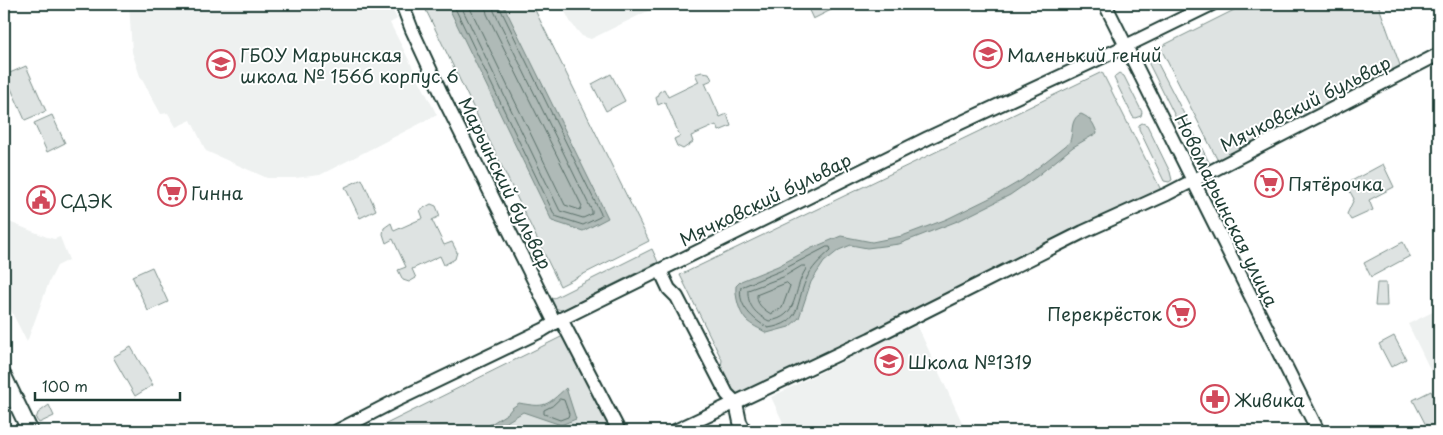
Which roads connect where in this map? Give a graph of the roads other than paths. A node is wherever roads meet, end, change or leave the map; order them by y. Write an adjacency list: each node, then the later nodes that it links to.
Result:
1 (402, 4): 8 (street, Марьинский бульвар)
2 (1105, 4): 4 (street, Новомарьинская улица)
3 (1212, 4): 4 (street, Мячковский бульвар)
4 (1126, 46): 6 (street, Новомарьинская улица); 7 (street, Мячковский бульвар)
5 (1439, 54): 6 (street, Мячковский бульвар)
6 (1194, 180): 10 (street, Мячковский бульвар); 16 (street, Новомарьинская улица)
7 (660, 270): 8 (street, Мячковский бульвар); 10 (street)
8 (558, 321): 12 (street, Мячковский бульвар); 13 (street, Марьинский бульвар)
9 (4, 377): 11 (main road)
10 (736, 404): 14 (street, Мячковский бульвар); 15 (street)
11 (30, 431)
12 (337, 431)
13 (619, 431)
14 (675, 431)
15 (744, 431)
16 (1318, 431)

